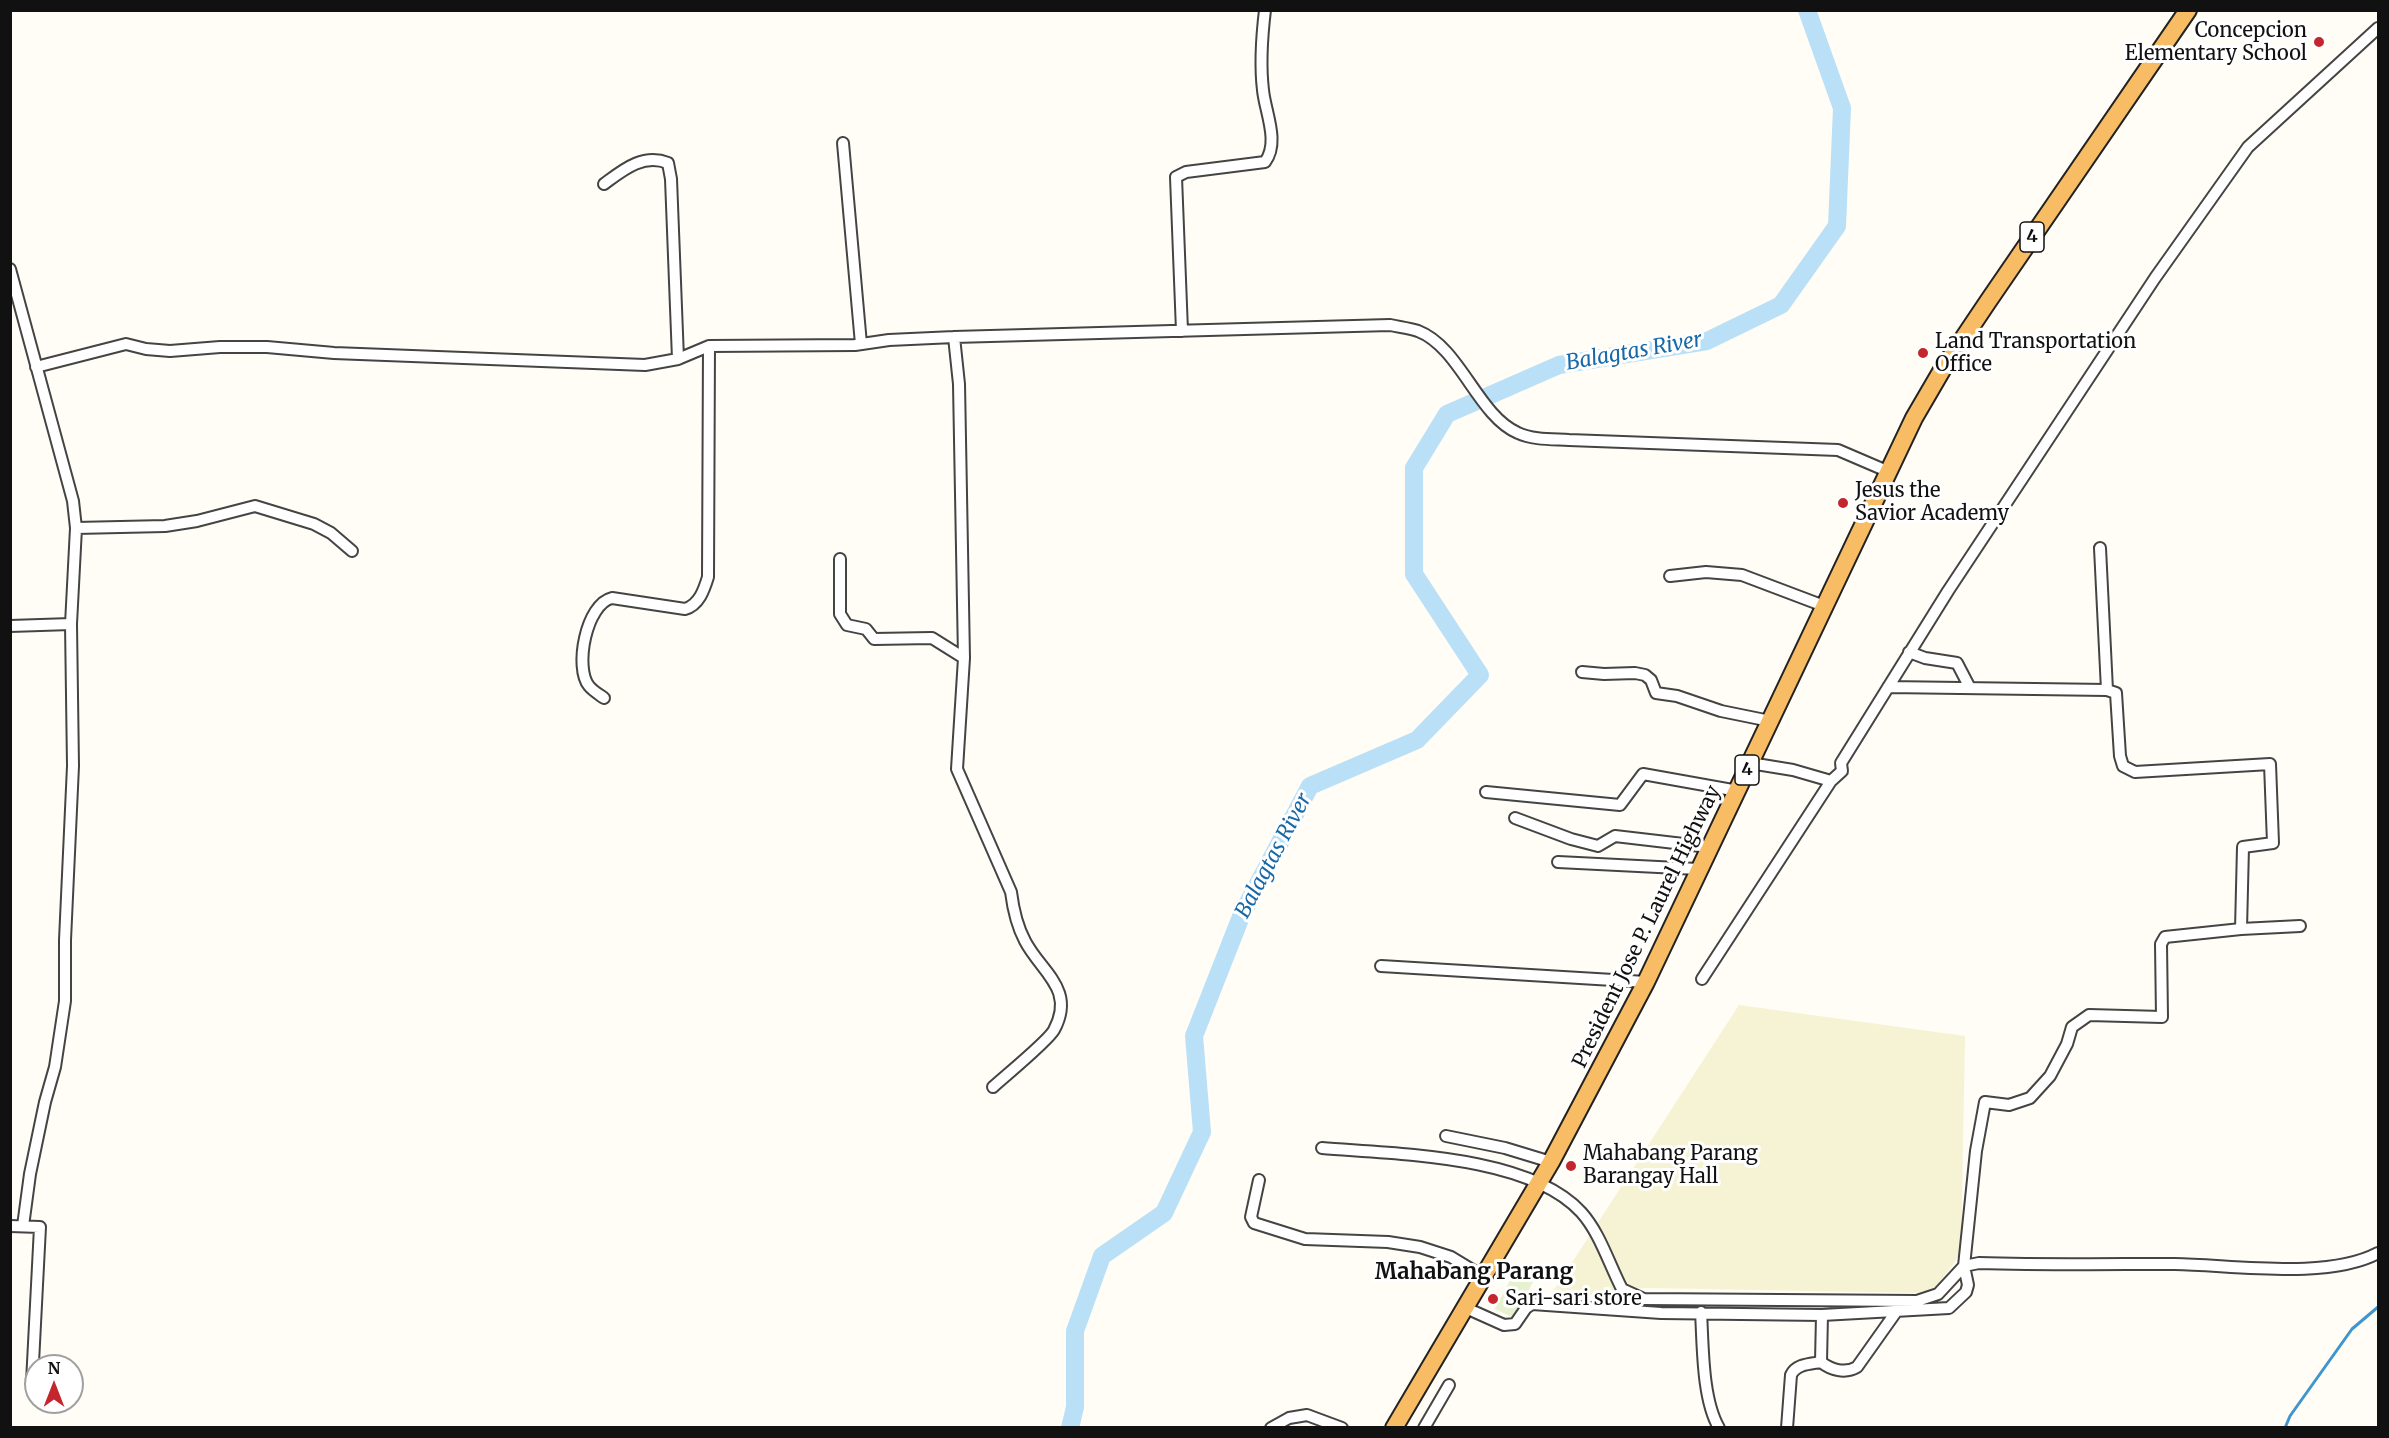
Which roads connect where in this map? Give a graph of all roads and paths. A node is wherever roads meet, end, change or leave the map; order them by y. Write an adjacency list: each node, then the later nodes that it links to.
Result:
1 (1265, 10): 7 (street)
2 (2188, 10): 13 (highway, President Jose P. Laurel Highway / 4)
3 (2379, 28): 22 (street)
4 (843, 143): 9 (street)
5 (604, 184): 11 (street)
6 (10, 269): 12 (street)
7 (1182, 331): 8 (street); 13 (street)
8 (954, 337): 9 (street); 23 (street)
9 (861, 344): 10 (street)
10 (709, 346): 11 (street); 28 (street)
11 (678, 359): 12 (street)
12 (36, 367): 14 (street)
13 (1887, 471): 19 (highway, President Jose P. Laurel Highway / 4)
14 (76, 528): 16 (street); 20 (street)
15 (2100, 548): 27 (street)
16 (352, 551)
17 (840, 559): 23 (street)
18 (1670, 576): 19 (street)
19 (1824, 606): 29 (highway, President Jose P. Laurel Highway / 4)
20 (71, 624): 21 (street); 50 (street)
21 (10, 626)
22 (1909, 652): 25 (street); 26 (street)
23 (964, 658): 43 (street)
24 (1582, 672): 29 (street)
25 (1888, 687): 26 (street); 31 (street)
26 (1970, 688): 27 (street)
27 (2107, 690): 39 (street)
28 (604, 698)
29 (1770, 721): 30 (highway, President Jose P. Laurel Highway / 4)
30 (1750, 763): 31 (street); 32 (highway, President Jose P. Laurel Highway / 4)
31 (1831, 781): 41 (street)
32 (1738, 790): 33 (street); 35 (highway, President Jose P. Laurel Highway / 4)
33 (1486, 792)
34 (1515, 818): 35 (street)
35 (1709, 848): 37 (highway, President Jose P. Laurel Highway / 4)
36 (1558, 862): 37 (street)
37 (1698, 869): 42 (highway, President Jose P. Laurel Highway / 4)
38 (2300, 926): 39 (street)
39 (2241, 929): 52 (street)
40 (1381, 966): 42 (street)
41 (1702, 979)
42 (1646, 982): 46 (highway, President Jose P. Laurel Highway / 4)
43 (993, 1087)
44 (1446, 1136): 46 (street)
45 (1322, 1148): 48 (street)
46 (1551, 1162): 48 (highway, President Jose P. Laurel Highway / 4)
47 (1259, 1180): 53 (street)
48 (1538, 1184): 52 (street); 53 (highway, President Jose P. Laurel Highway / 4)
49 (10, 1226): 50 (street)
50 (23, 1226): 58 (street)
51 (2379, 1253): 52 (street)
52 (1964, 1266): 56 (street)
53 (1484, 1277): 54 (highway, President Jose P. Laurel Highway / 4)
54 (1466, 1308): 55 (street); 63 (highway, President Jose P. Laurel Highway / 4)
55 (1701, 1312): 57 (street); 65 (street)
56 (1896, 1312): 57 (street); 59 (street)
57 (1822, 1315): 59 (street)
58 (33, 1354)
59 (1821, 1362): 66 (street)
60 (1449, 1385): 64 (street)
61 (1271, 1428): 62 (street)
62 (1342, 1428)
63 (1394, 1428)
64 (1424, 1428)
65 (1719, 1428)
66 (1787, 1428)

